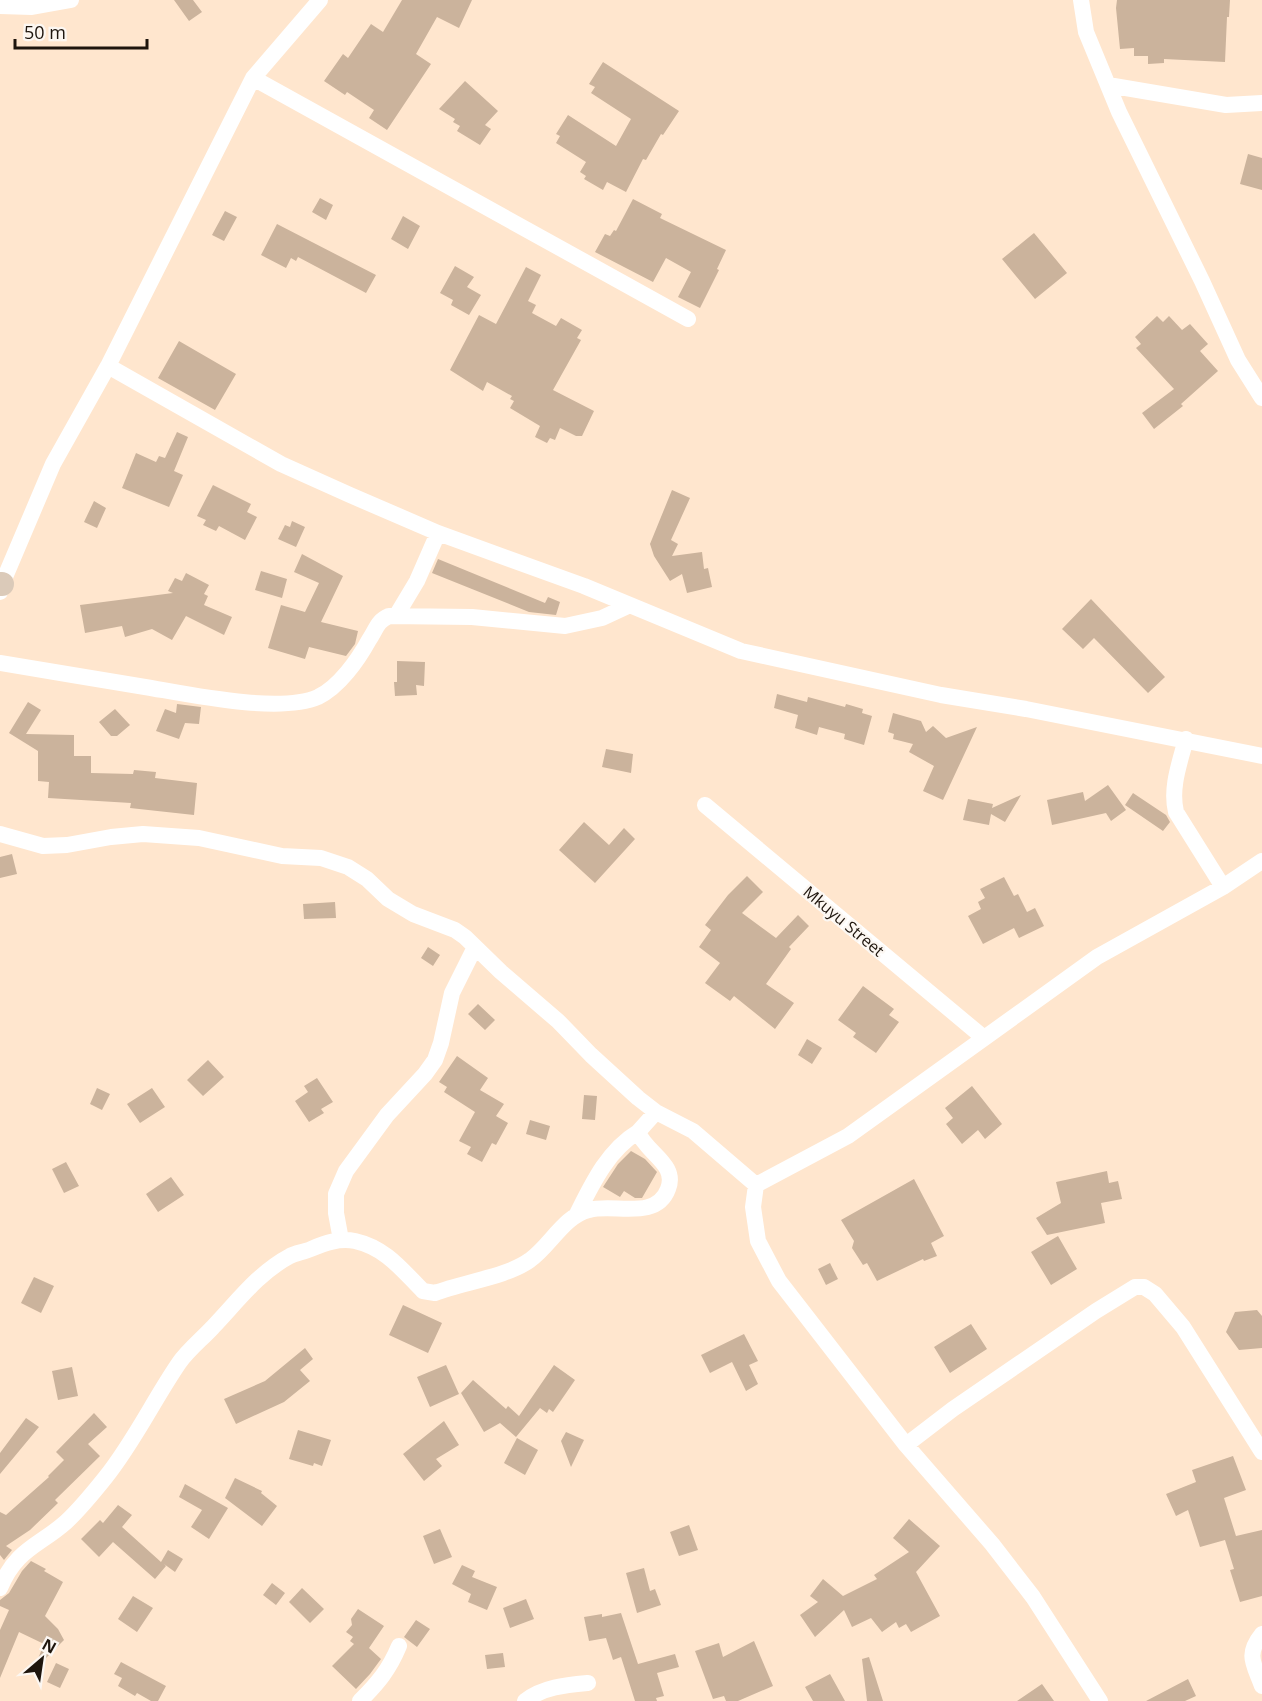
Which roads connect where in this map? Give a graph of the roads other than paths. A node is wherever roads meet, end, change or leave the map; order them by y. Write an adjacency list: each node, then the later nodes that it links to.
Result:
1 (71, 0): 4 (street)
2 (320, 0): 5 (street)
3 (1081, 0): 6 (street)
4 (0, 6)
5 (253, 78): 8 (street); 9 (street)
6 (1108, 85): 7 (street); 10 (street)
7 (1262, 103)
8 (688, 319)
9 (108, 366): 11 (street); 12 (street)
10 (1262, 398)
11 (438, 533): 13 (street); 14 (street)
12 (1, 587)
13 (630, 605): 14 (street); 16 (street)
14 (396, 616): 15 (street)
15 (0, 663)
16 (1186, 739): 17 (street); 21 (street)
17 (1262, 756)
18 (705, 804): 23 (street, Mkuyu Street)
19 (0, 834): 22 (street)
20 (1262, 861): 21 (street)
21 (1223, 887): 23 (street)
22 (475, 947): 24 (street); 28 (street)
23 (984, 1038): 26 (street)
24 (656, 1112): 25 (street); 26 (street)
25 (638, 1132): 27 (street); 27 (street)
26 (756, 1185): 29 (street)
27 (577, 1214): 28 (street)
28 (341, 1240): 31 (street)
29 (906, 1444): 30 (street); 38 (street)
30 (1262, 1452)
31 (0, 1588)
32 (1262, 1635): 35 (street)
33 (399, 1646): 36 (street)
34 (588, 1683): 37 (street)
35 (1262, 1686)
36 (360, 1701)
37 (525, 1701)
38 (1100, 1701)

